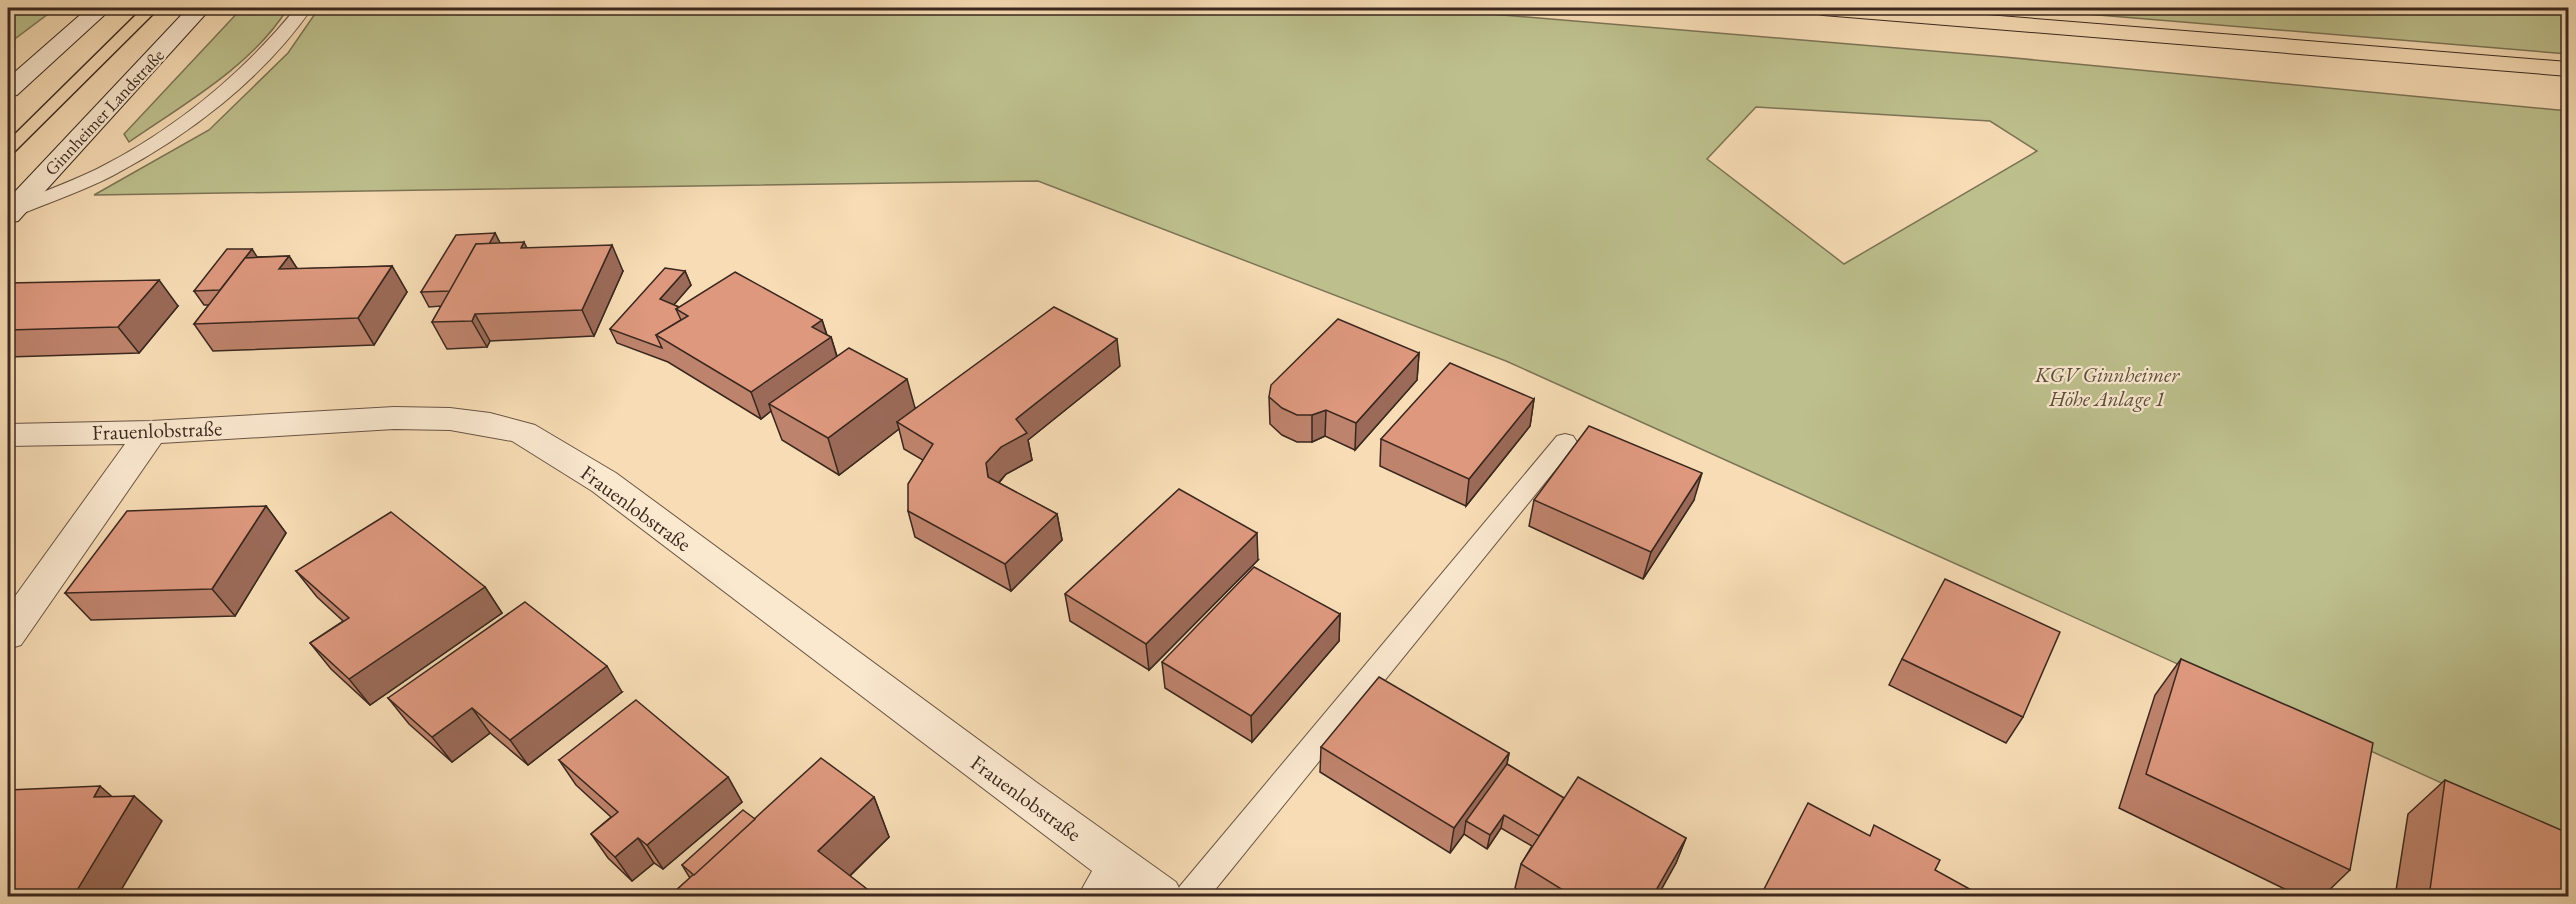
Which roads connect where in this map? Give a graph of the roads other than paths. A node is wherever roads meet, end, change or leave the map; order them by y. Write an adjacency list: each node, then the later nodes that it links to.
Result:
1 (101, 8): 8 (street)
2 (200, 8): 9 (street, Ginnheimer Landstraße)
3 (304, 8): 9 (lane)
4 (1823, 8): 5 (highway)
5 (2482, 63): 6 (highway); 7 (highway)
6 (2568, 69)
7 (2568, 75)
8 (8, 90)
9 (10, 213)
10 (151, 432): 11 (street, Frauenlobstraße); 13 (street); 14 (street, Frauenlobstraße)
11 (8, 435)
12 (1565, 442): 16 (lane)
13 (8, 634)
14 (1110, 882): 15 (street, Frauenlobstraße)
15 (1161, 897)
16 (1191, 897)

